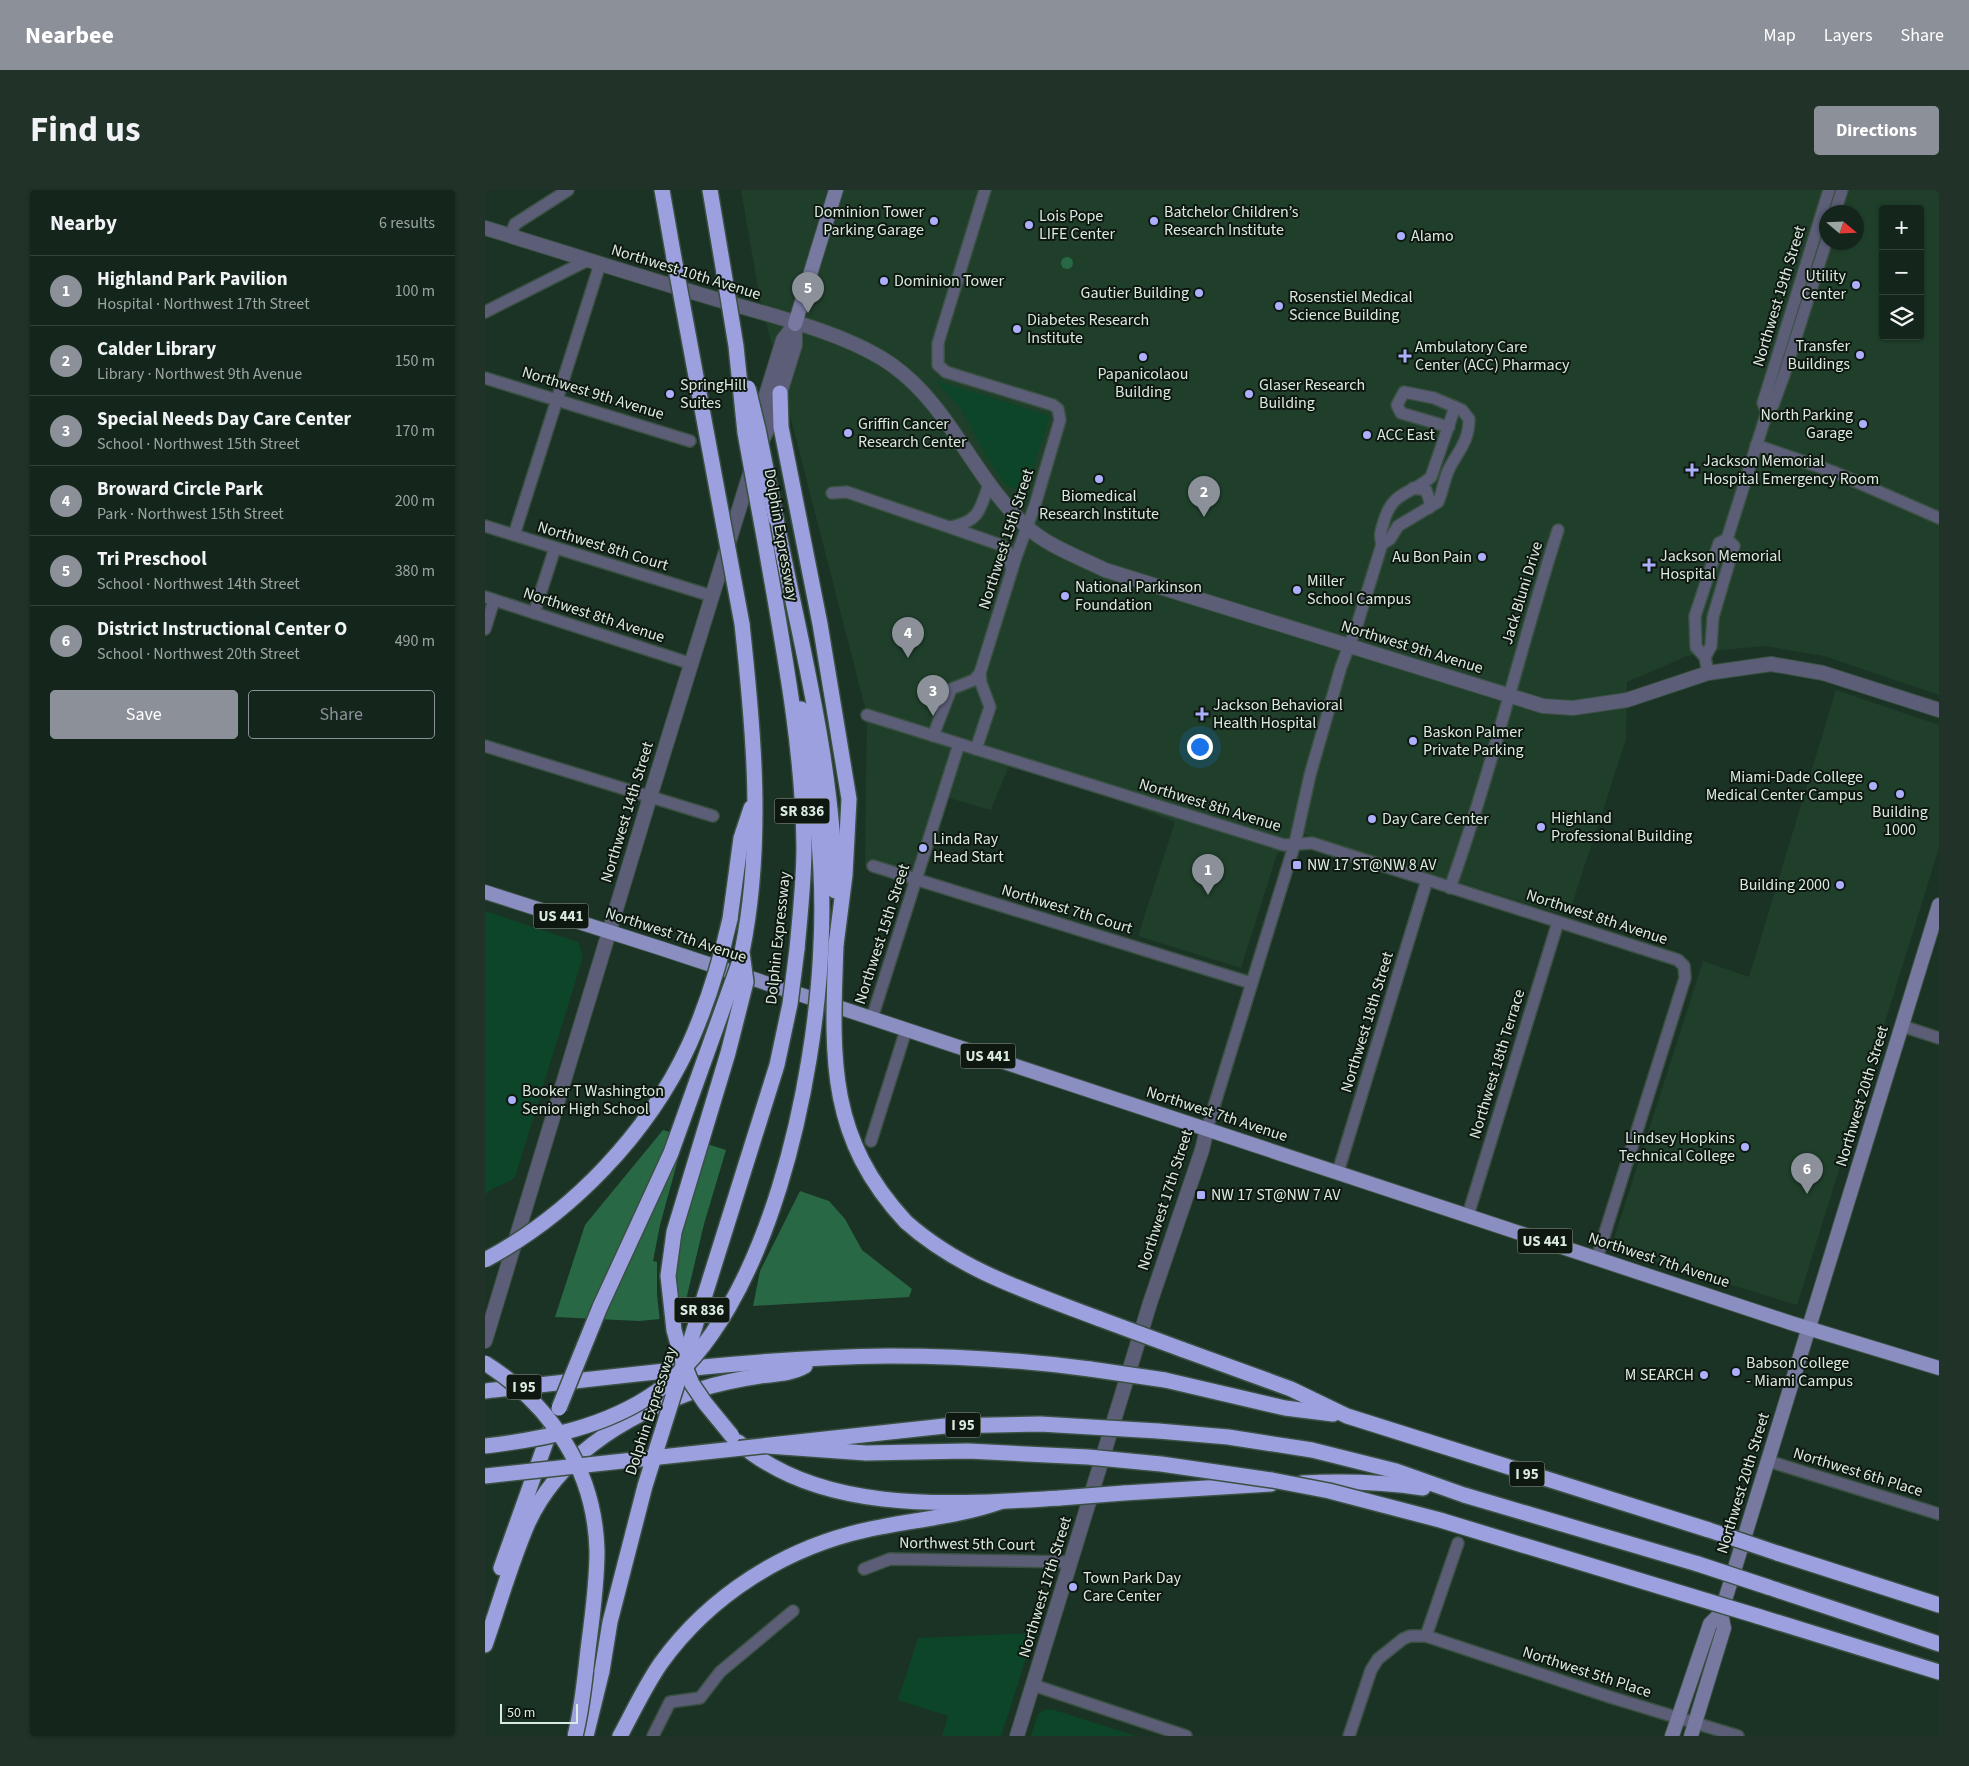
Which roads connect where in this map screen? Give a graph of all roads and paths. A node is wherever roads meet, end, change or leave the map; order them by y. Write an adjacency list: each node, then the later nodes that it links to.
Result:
1 (568, 190): 10 (street)
2 (662, 190): 58 (highway, Dolphin Expressway, bridge)
3 (710, 190): 15 (highway, Dolphin Expressway / SR 836, bridge)
4 (836, 190): 14 (main road, Northwest 14th Street)
5 (985, 190): 33 (street, Northwest 15th Street)
6 (1829, 190): 21 (street, Northwest 19th Street)
7 (1842, 190): 8 (street)
8 (1837, 205)
9 (485, 228): 10 (street, Northwest 10th Avenue)
10 (510, 236): 12 (street, Northwest 10th Avenue)
11 (1824, 250): 21 (street, Northwest 19th Street)
12 (594, 262): 13 (street); 14 (street, Northwest 10th Avenue); 19 (street)
13 (485, 312)
14 (795, 324): 16 (street, Northwest 10th Avenue); 18 (street, Northwest 14th Street); 23 (street, Northwest 14th Street)
15 (736, 346): 47 (highway, Dolphin Expressway / SR 836, bridge); 69 (highway, bridge)
16 (875, 354): 26 (street, Northwest 9th Avenue)
17 (485, 378): 19 (street, Northwest 9th Avenue)
18 (780, 393): 23 (street, Northwest 14th Street); 69 (highway)
19 (558, 401): 24 (street, Northwest 9th Avenue); 35 (street)
20 (1455, 407): 22 (street); 22 (street); 29 (street)
21 (1767, 412): 25 (street, Northwest 19th Street)
22 (1449, 427): 27 (street)
23 (762, 438): 40 (street, Northwest 14th Street)
24 (690, 441)
25 (1756, 445): 30 (street); 36 (street, Northwest 19th Street)
26 (989, 484): 32 (street); 33 (street, Northwest 9th Avenue)
27 (1413, 488): 29 (street); 37 (street)
28 (832, 493): 32 (street)
29 (1429, 508): 37 (street)
30 (1939, 518)
31 (485, 527): 35 (street, Northwest 8th Court)
32 (951, 527): 39 (street)
33 (1027, 527): 39 (street, Northwest 15th Street); 44 (street, Northwest 9th Avenue)
34 (1558, 530): 50 (street, Jack Bluni Drive)
35 (514, 535): 38 (street, Northwest 8th Court)
36 (1727, 539): 45 (street, Northwest 19th Street); 45 (street, Northwest 19th Street)
37 (1383, 544): 44 (street, Northwest 17th Street)
38 (555, 548): 40 (street, Northwest 8th Court); 42 (street)
39 (1012, 570): 48 (street, Northwest 15th Street)
40 (712, 596): 46 (street, Northwest 14th Street)
41 (489, 599): 42 (street, Northwest 8th Avenue); 43 (street)
42 (534, 613): 46 (street, Northwest 8th Avenue)
43 (485, 629)
44 (1349, 645): 50 (street, Northwest 9th Avenue); 60 (street, Northwest 17th Street)
45 (1705, 657): 49 (street, Northwest 19th Street)
46 (692, 664): 57 (street, Northwest 14th Street)
47 (787, 673): 69 (highway); 111 (highway, Dolphin Expressway / SR 836, bridge)
48 (980, 673): 53 (street); 56 (street)
49 (1708, 673): 50 (street, Northwest 9th Avenue); 51 (street)
50 (1509, 696): 64 (street)
51 (1939, 710)
52 (867, 715): 53 (street, Northwest 8th Avenue)
53 (933, 736): 54 (street, Northwest 8th Avenue)
54 (959, 744): 56 (street, Northwest 8th Avenue); 62 (street, Northwest 15th Street)
55 (485, 746): 57 (street)
56 (976, 749): 60 (street, Northwest 8th Avenue)
57 (649, 797): 59 (street); 68 (street, Northwest 14th Street)
58 (755, 797): 70 (highway, Dolphin Expressway); 81 (highway, bridge)
59 (713, 816)
60 (1295, 843): 63 (street, Northwest 8th Avenue); 71 (street, Northwest 17th Street)
61 (873, 866): 62 (street, Northwest 7th Court)
62 (916, 879): 71 (street, Northwest 7th Court); 72 (street, Northwest 15th Street)
63 (1427, 880): 64 (street, Northwest 8th Avenue); 78 (street, Northwest 18th Street)
64 (1450, 888): 67 (street, Northwest 8th Avenue)
65 (485, 892): 68 (main road, Northwest 7th Avenue / US 441)
66 (1939, 905): 73 (main road, Northwest 20th Street)
67 (1558, 922): 79 (street, Northwest 18th Terrace); 80 (street, Northwest 8th Avenue)
68 (609, 931): 72 (main road, Northwest 7th Avenue / US 441); 83 (street, Northwest 14th Street)
69 (829, 945): 88 (highway, bridge); 89 (highway, bridge)
70 (742, 952): 94 (highway, bridge); 102 (highway, Dolphin Expressway, bridge)
71 (1251, 983): 76 (street, Northwest 17th Street)
72 (872, 1018): 74 (main road, Northwest 7th Avenue / US 441)
73 (1902, 1026): 75 (street); 82 (main road, Northwest 20th Street)
74 (906, 1030): 76 (main road, Northwest 7th Avenue / US 441); 77 (street)
75 (1939, 1038)
76 (1207, 1129): 78 (main road, Northwest 7th Avenue / US 441); 97 (street, Northwest 17th Street)
77 (871, 1141)
78 (1338, 1172): 79 (main road, Northwest 7th Avenue / US 441)
79 (1468, 1216): 80 (main road, Northwest 7th Avenue / US 441)
80 (1597, 1258): 82 (main road, Northwest 7th Avenue / US 441)
81 (485, 1260)
82 (1809, 1328): 86 (main road, Northwest 7th Avenue / US 441); 91 (main road, Northwest 20th Street)
83 (485, 1341)
84 (817, 1360): 87 (highway, I 95); 88 (highway, I 95, bridge); 105 (highway)
85 (485, 1363): 110 (highway, bridge)
86 (1939, 1368)
87 (485, 1391)
88 (1347, 1416): 99 (highway, I 95, bridge)
89 (485, 1446)
90 (768, 1446): 92 (highway, I 95, bridge); 93 (highway, I 95, bridge); 106 (highway, bridge)
91 (1768, 1461): 95 (street, Northwest 6th Place); 101 (main road, Northwest 20th Street)
92 (485, 1476)
93 (1464, 1495): 94 (highway, bridge); 104 (highway, I 95, bridge)
94 (1000, 1502): 112 (highway)
95 (1939, 1514)
96 (1458, 1543): 103 (street)
97 (1071, 1562): 98 (street, Northwest 5th Court); 107 (street, Northwest 17th Street)
98 (864, 1569)
99 (1939, 1605)
100 (793, 1611): 113 (street)
101 (1721, 1612): 108 (main road, Northwest 20th Street); 109 (main road, Northwest 20th Street)
102 (485, 1616)
103 (1426, 1636): 108 (street, Northwest 5th Place); 116 (street, Northwest 5th Place)
104 (1939, 1644)
105 (485, 1645)
106 (1939, 1672)
107 (1033, 1685): 114 (street, Northwest 17th Street); 115 (street)
108 (1678, 1718): 109 (street, Northwest 5th Place); 117 (main road, Northwest 20th Street)
109 (1693, 1730): 118 (street, Northwest 5th Place)
110 (575, 1736)
111 (586, 1736)
112 (620, 1736)
113 (653, 1736)
114 (1017, 1736)
115 (1186, 1736)
116 (1349, 1736)
117 (1672, 1736)
118 (1738, 1736)

